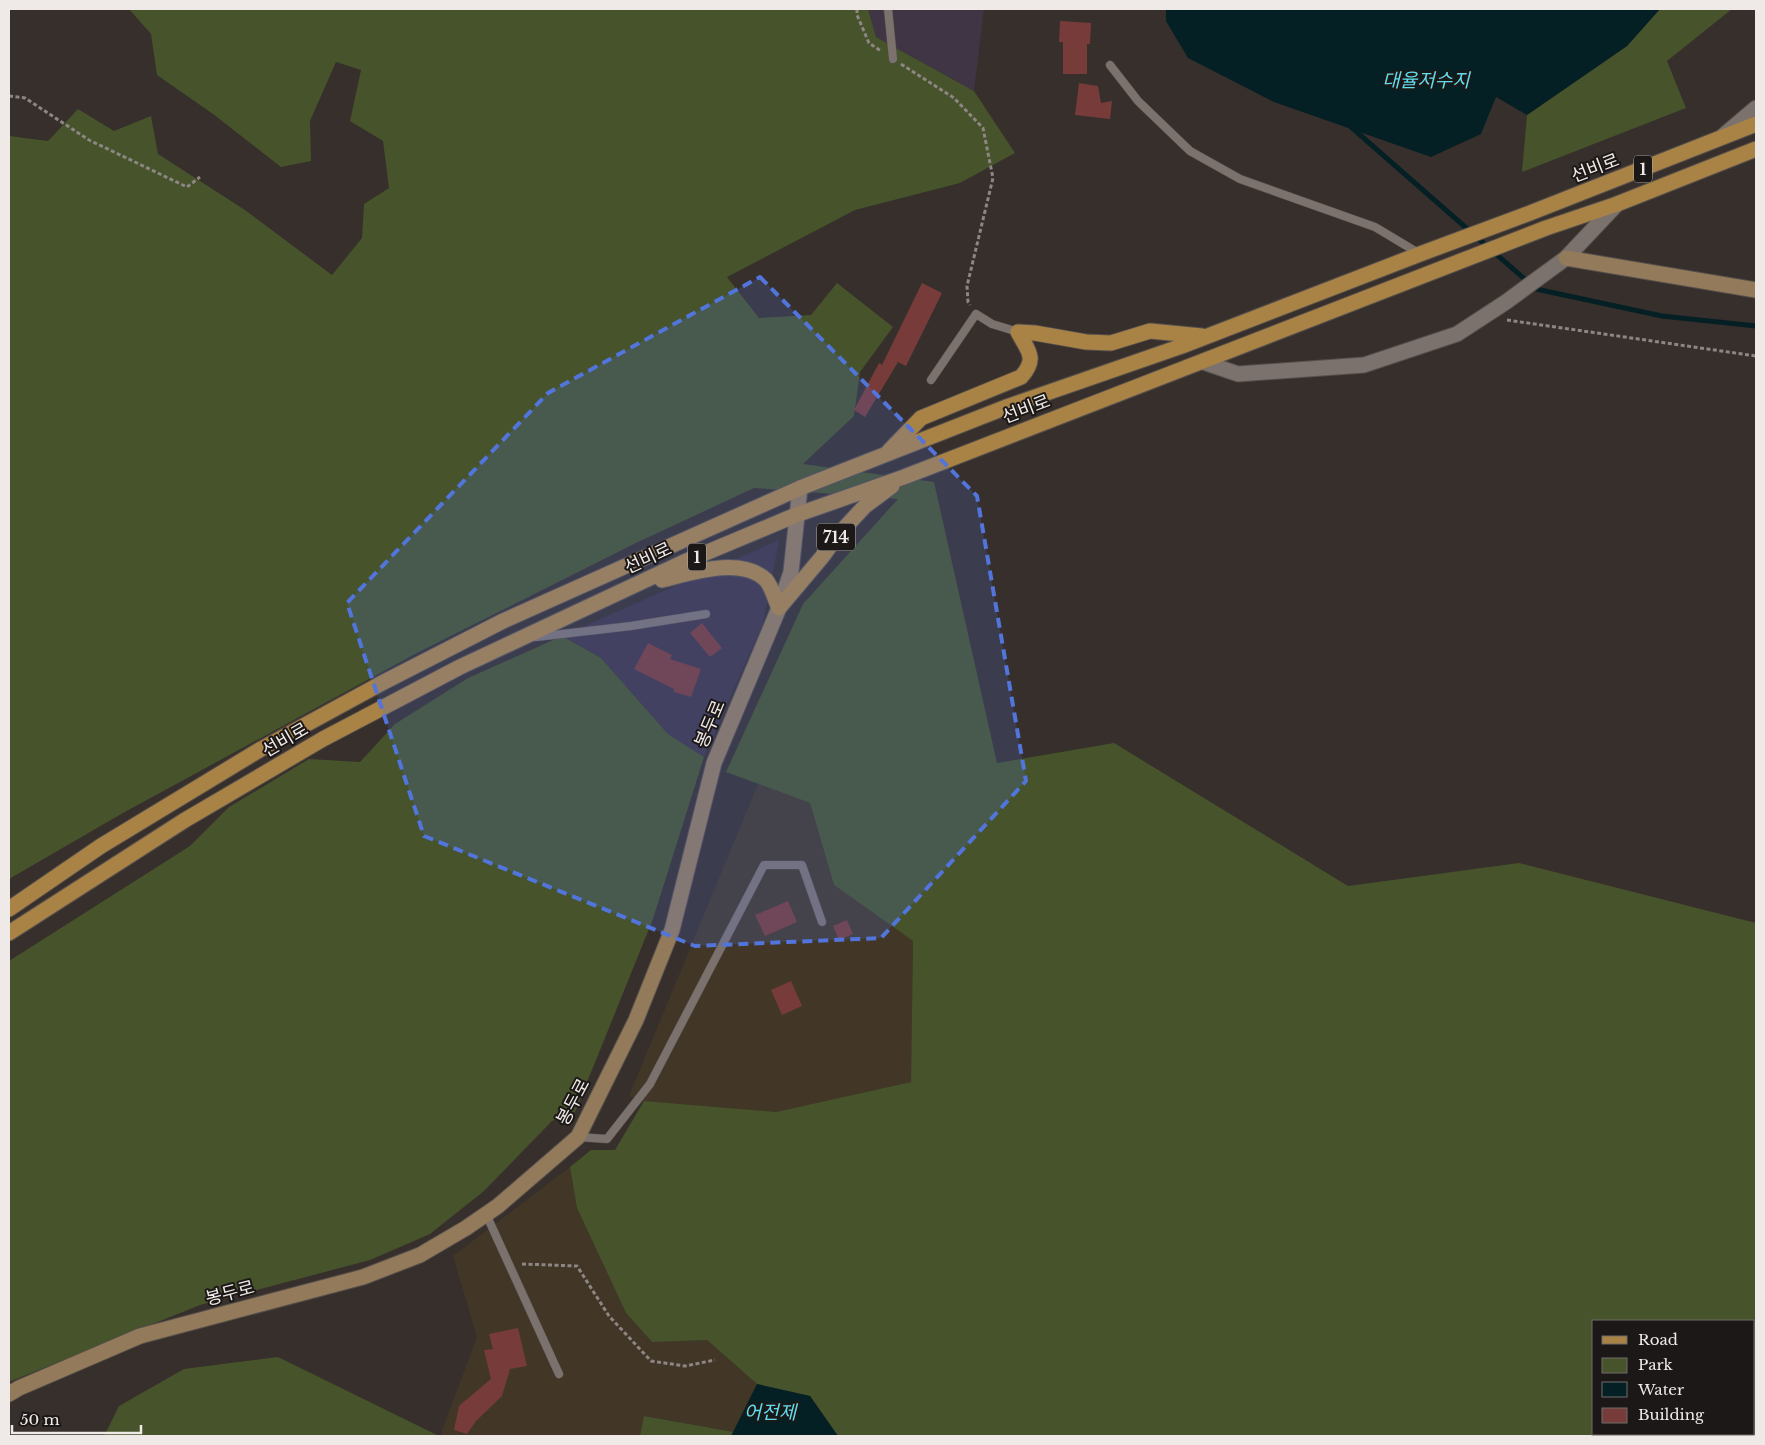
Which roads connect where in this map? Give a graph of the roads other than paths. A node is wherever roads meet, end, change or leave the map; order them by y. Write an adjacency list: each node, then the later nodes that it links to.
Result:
1 (888, 9): 2 (lane)
2 (894, 59)
3 (1110, 65): 9 (lane)
4 (1756, 108): 6 (street)
5 (1756, 124): 6 (main road, 선비로 / 1)
6 (1717, 141): 9 (main road, 선비로 / 1)
7 (1756, 149): 8 (main road, 1)
8 (1617, 204): 10 (street); 14 (main road, 선비로 / 1)
9 (1420, 254): 13 (main road, 선비로 / 1)
10 (1566, 258): 11 (main road); 14 (street)
11 (1756, 290)
12 (1018, 332): 13 (main road); 15 (lane); 16 (main road)
13 (1206, 337): 16 (main road, 선비로 / 1)
14 (1203, 362): 17 (main road, 선비로 / 1)
15 (931, 380)
16 (885, 455): 18 (main road, 선비로 / 1)
17 (904, 477): 19 (main road, 선비로 / 1); 21 (main road, 714)
18 (800, 488): 19 (main road, 봉두로); 24 (main road, 선비로 / 1)
19 (796, 515): 20 (main road, 선비로 / 1); 21 (main road, 봉두로)
20 (630, 588): 21 (main road); 23 (main road, 선비로 / 1)
21 (779, 608): 27 (main road, 봉두로)
22 (706, 614): 23 (lane)
23 (522, 638): 26 (main road, 선비로 / 1)
24 (9, 909)
25 (822, 922): 27 (lane)
26 (9, 933)
27 (578, 1137): 28 (main road, 봉두로)
28 (486, 1214): 29 (lane); 30 (main road, 봉두로)
29 (559, 1374)
30 (9, 1394)

